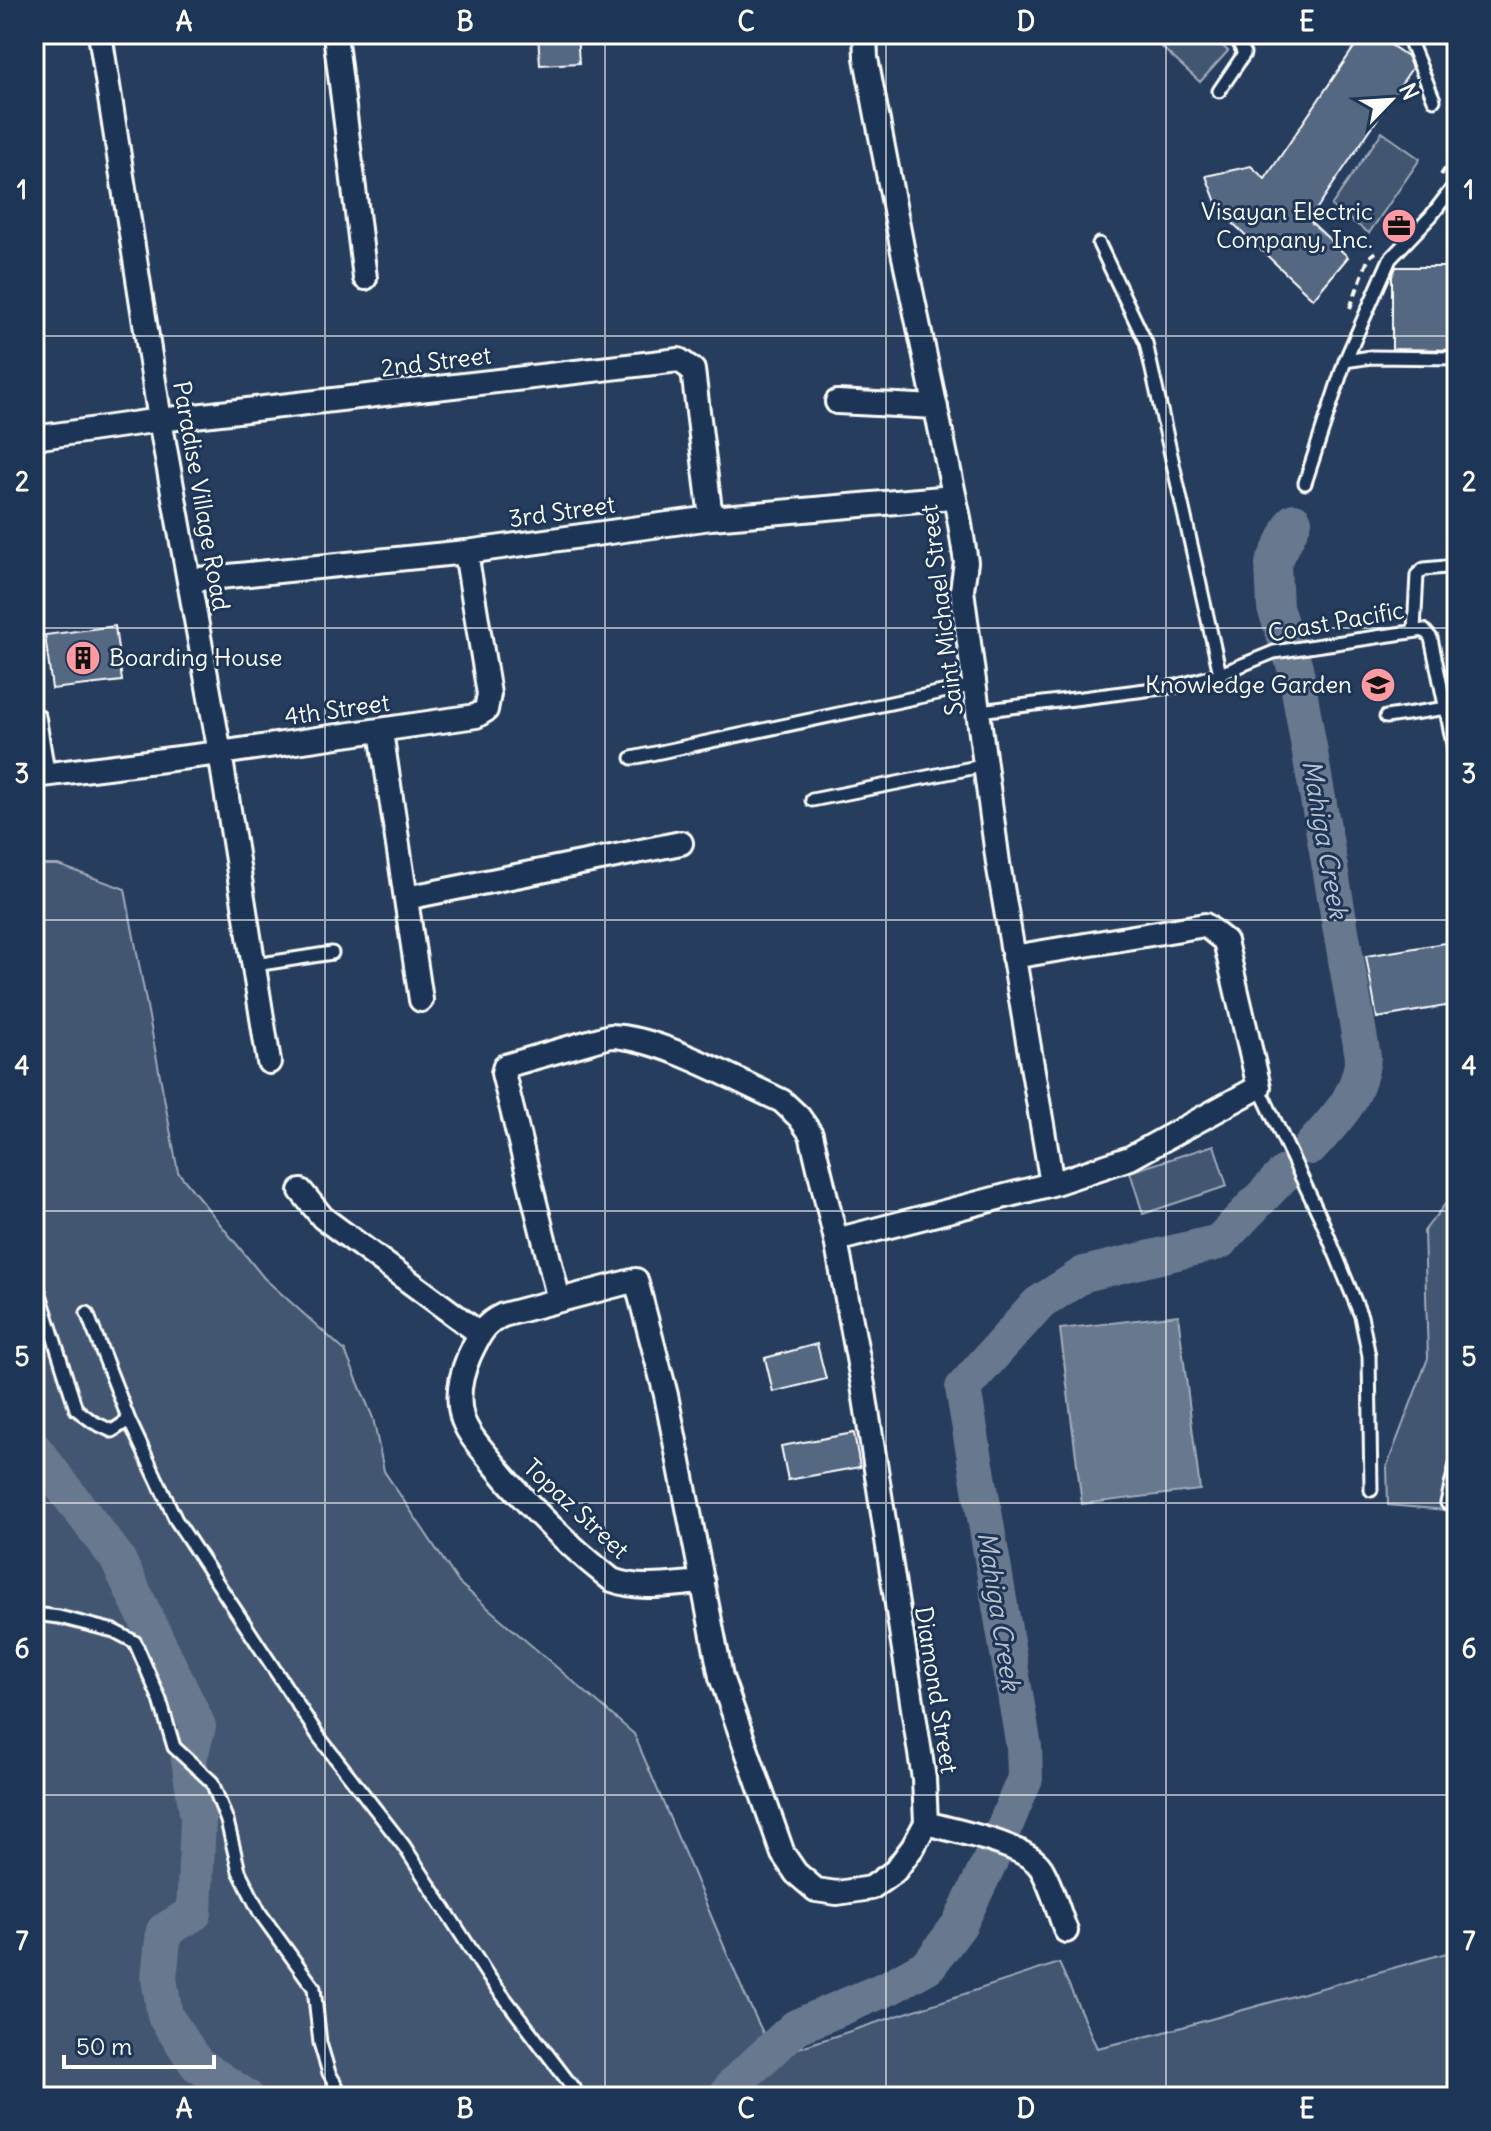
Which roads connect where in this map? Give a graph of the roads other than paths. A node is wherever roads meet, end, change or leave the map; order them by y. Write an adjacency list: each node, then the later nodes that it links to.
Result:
1 (100, 34): 15 (street, Paradise Village Road)
2 (335, 34): 10 (street)
3 (865, 34): 14 (street, Saint Michael Street)
4 (1235, 34): 6 (lane)
5 (1407, 34): 7 (lane)
6 (1219, 91)
7 (1434, 100)
8 (1457, 182): 12 (lane)
9 (1099, 244): 24 (lane)
10 (365, 278)
11 (1457, 358): 12 (lane)
12 (1345, 361): 17 (lane)
13 (837, 402): 14 (street)
14 (936, 407): 25 (street, Saint Michael Street)
15 (160, 420): 16 (street, 2nd Street); 19 (street, 2nd Street); 22 (street, Paradise Village Road)
16 (34, 438)
17 (1305, 483)
18 (942, 498): 19 (street, 3rd Street)
19 (711, 518): 20 (street, 3rd Street)
20 (466, 552): 22 (street, 3rd Street); 30 (street, 4th Street)
21 (1457, 566): 23 (lane)
22 (190, 580): 32 (street, Paradise Village Road)
23 (1414, 630): 24 (lane, Coast Pacific); 26 (lane, Coast Pacific)
24 (1220, 674): 27 (lane, Coast Pacific)
25 (976, 684): 27 (street, Saint Michael Street); 33 (lane)
26 (1447, 708): 28 (lane); 31 (lane, Coast Pacific)
27 (980, 711): 35 (street, Saint Michael Street)
28 (1386, 717)
29 (34, 719): 36 (street)
30 (381, 731): 32 (street, 4th Street); 39 (street)
31 (1456, 746): 34 (lane, Coast Pacific)
32 (220, 753): 36 (street, 4th Street); 42 (street, Paradise Village Road)
33 (632, 758)
34 (1457, 763)
35 (987, 765): 37 (lane); 41 (street, Saint Michael Street)
36 (39, 775)
37 (812, 800)
38 (681, 843): 39 (street)
39 (406, 898): 43 (street)
40 (332, 953): 42 (lane)
41 (1013, 957): 45 (street); 46 (street, Saint Michael Street)
42 (255, 965): 44 (street, Paradise Village Road)
43 (421, 1000)
44 (269, 1062)
45 (1259, 1087): 46 (street); 56 (lane)
46 (1052, 1184): 48 (street)
47 (301, 1191): 52 (street)
48 (836, 1240): 50 (street, Diamond Street); 60 (street, Diamond Street)
49 (34, 1275): 53 (lane)
50 (559, 1300): 52 (street); 58 (street)
51 (87, 1313): 53 (lane)
52 (479, 1333): 58 (street, Topaz Street)
53 (129, 1420): 63 (lane)
54 (1457, 1460): 55 (lane)
55 (1455, 1475): 57 (lane)
56 (1371, 1490)
57 (1447, 1503)
58 (703, 1582): 60 (street)
59 (34, 1614): 62 (lane)
60 (926, 1823): 61 (street)
61 (1066, 1931)
62 (343, 2097)
63 (580, 2097)

